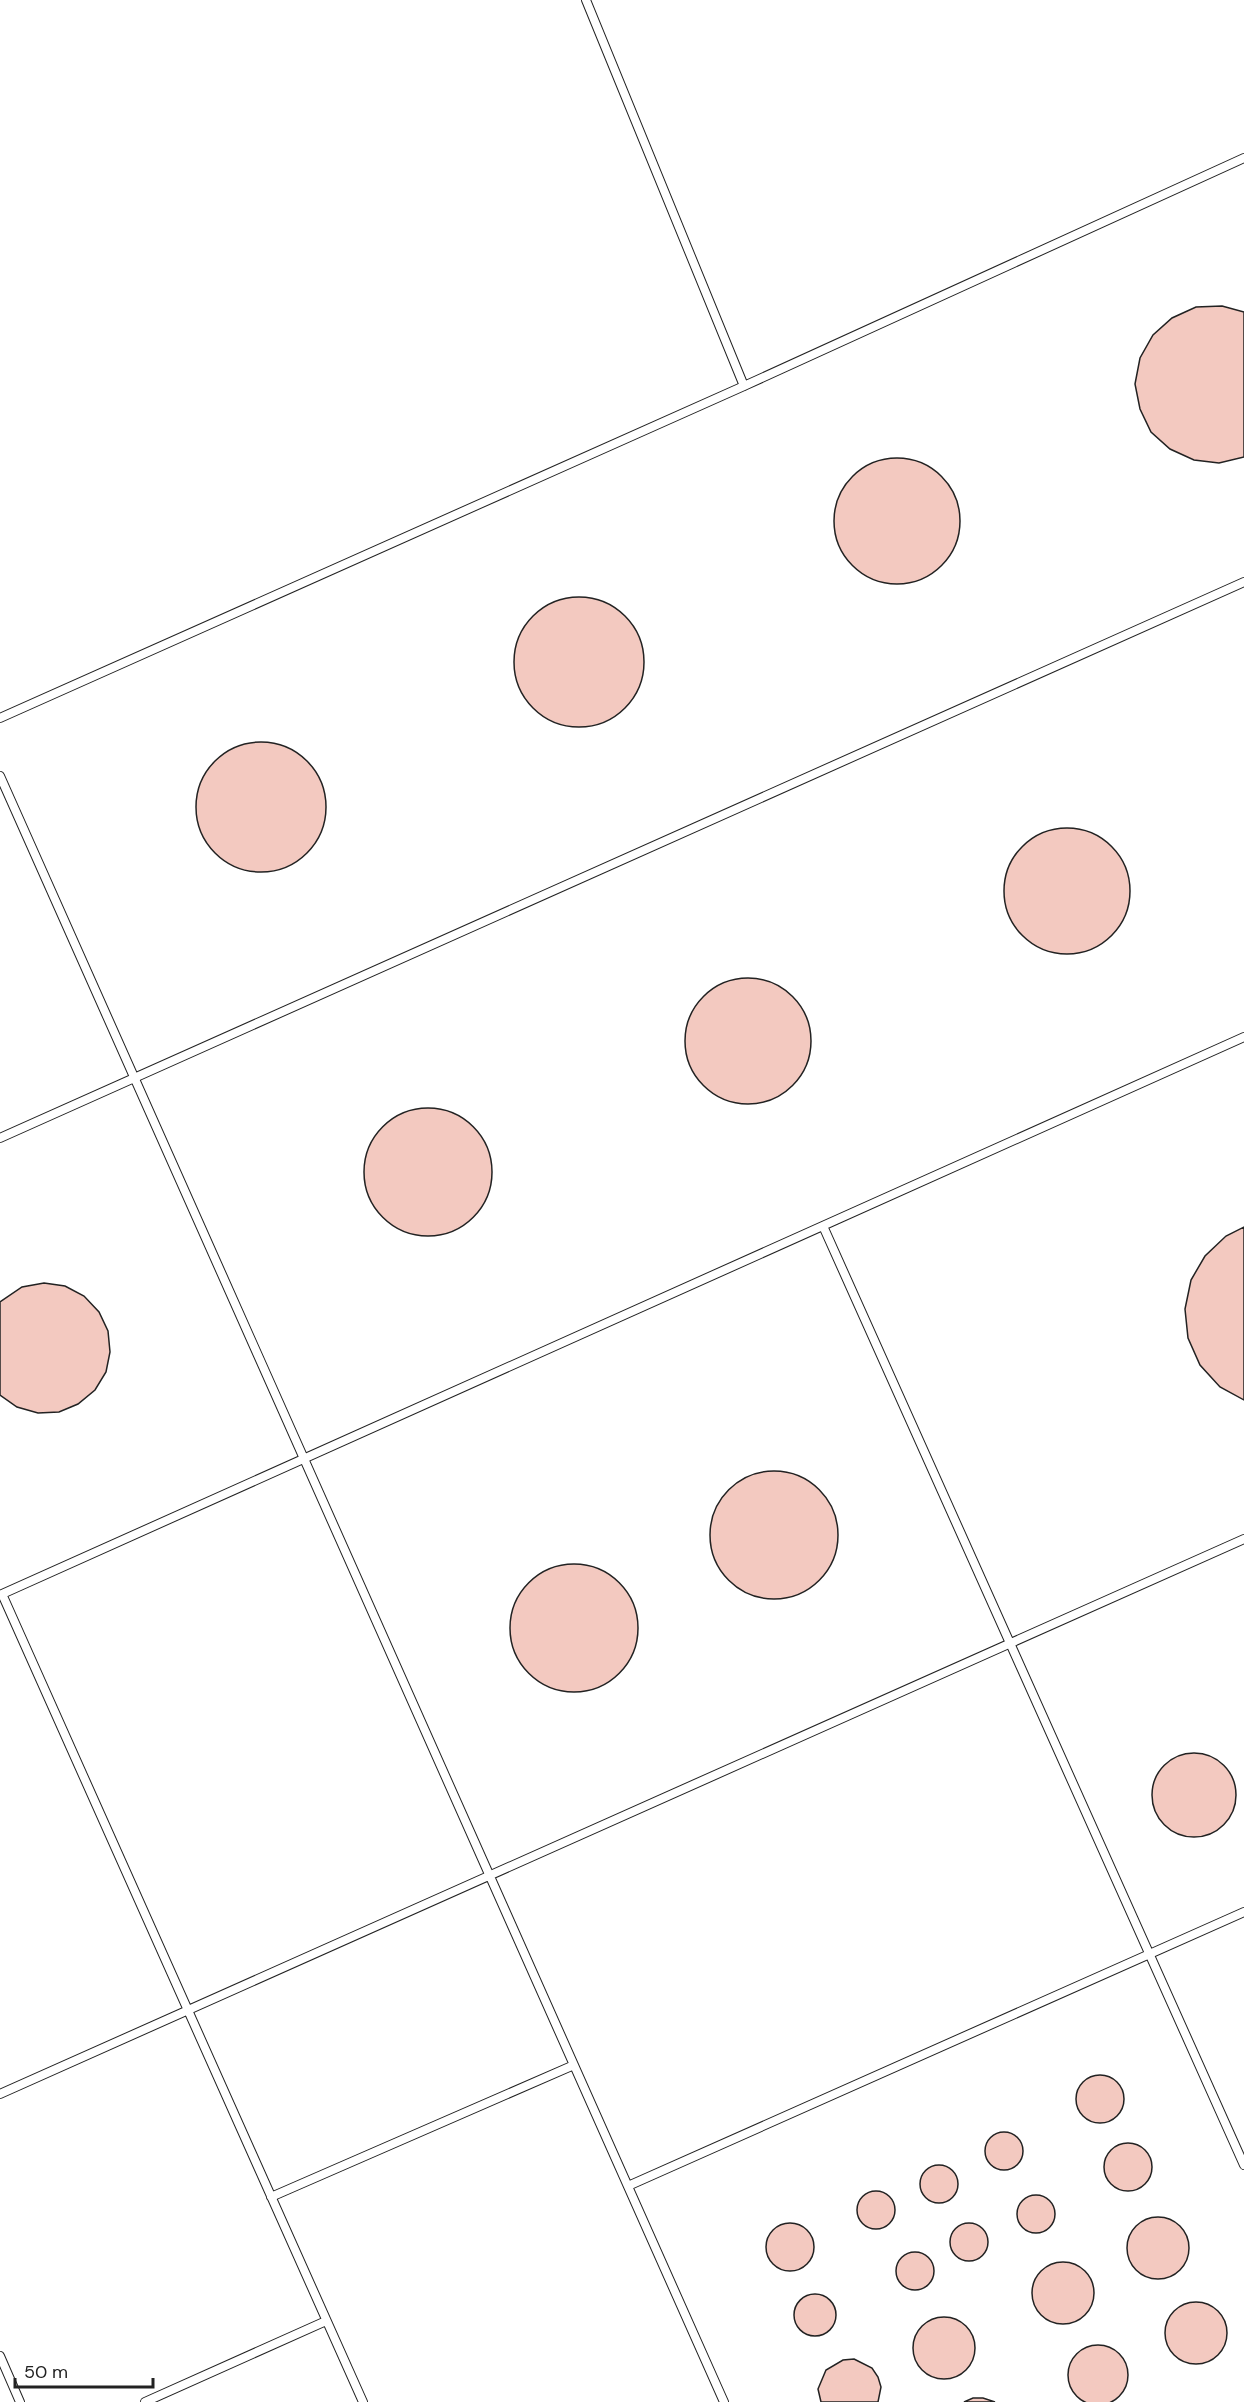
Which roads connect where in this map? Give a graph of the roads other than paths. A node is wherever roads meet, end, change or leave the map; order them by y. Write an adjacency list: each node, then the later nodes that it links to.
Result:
1 (586, 0): 3 (lane)
2 (1244, 158): 3 (lane)
3 (744, 386): 5 (lane)
4 (1244, 582): 8 (lane)
5 (0, 717)
6 (0, 776): 8 (lane)
7 (1244, 1037): 10 (lane)
8 (134, 1078): 9 (lane); 11 (lane)
9 (0, 1138)
10 (823, 1226): 11 (lane); 14 (lane)
11 (304, 1458): 13 (lane); 15 (lane)
12 (1244, 1539): 14 (lane)
13 (1, 1594): 18 (lane)
14 (1010, 1643): 15 (lane); 17 (lane)
15 (490, 1875): 18 (lane); 19 (lane)
16 (1244, 1912): 17 (lane)
17 (1149, 1954): 21 (lane); 22 (lane)
18 (188, 2010): 20 (lane); 23 (lane)
19 (574, 2066): 22 (lane); 23 (lane)
20 (0, 2094)
21 (1244, 2165)
22 (628, 2186): 29 (lane)
23 (271, 2197): 24 (lane)
24 (326, 2321): 27 (lane); 28 (lane)
25 (0, 2356): 26 (lane)
26 (20, 2402)
27 (145, 2402)
28 (363, 2402)
29 (724, 2402)

